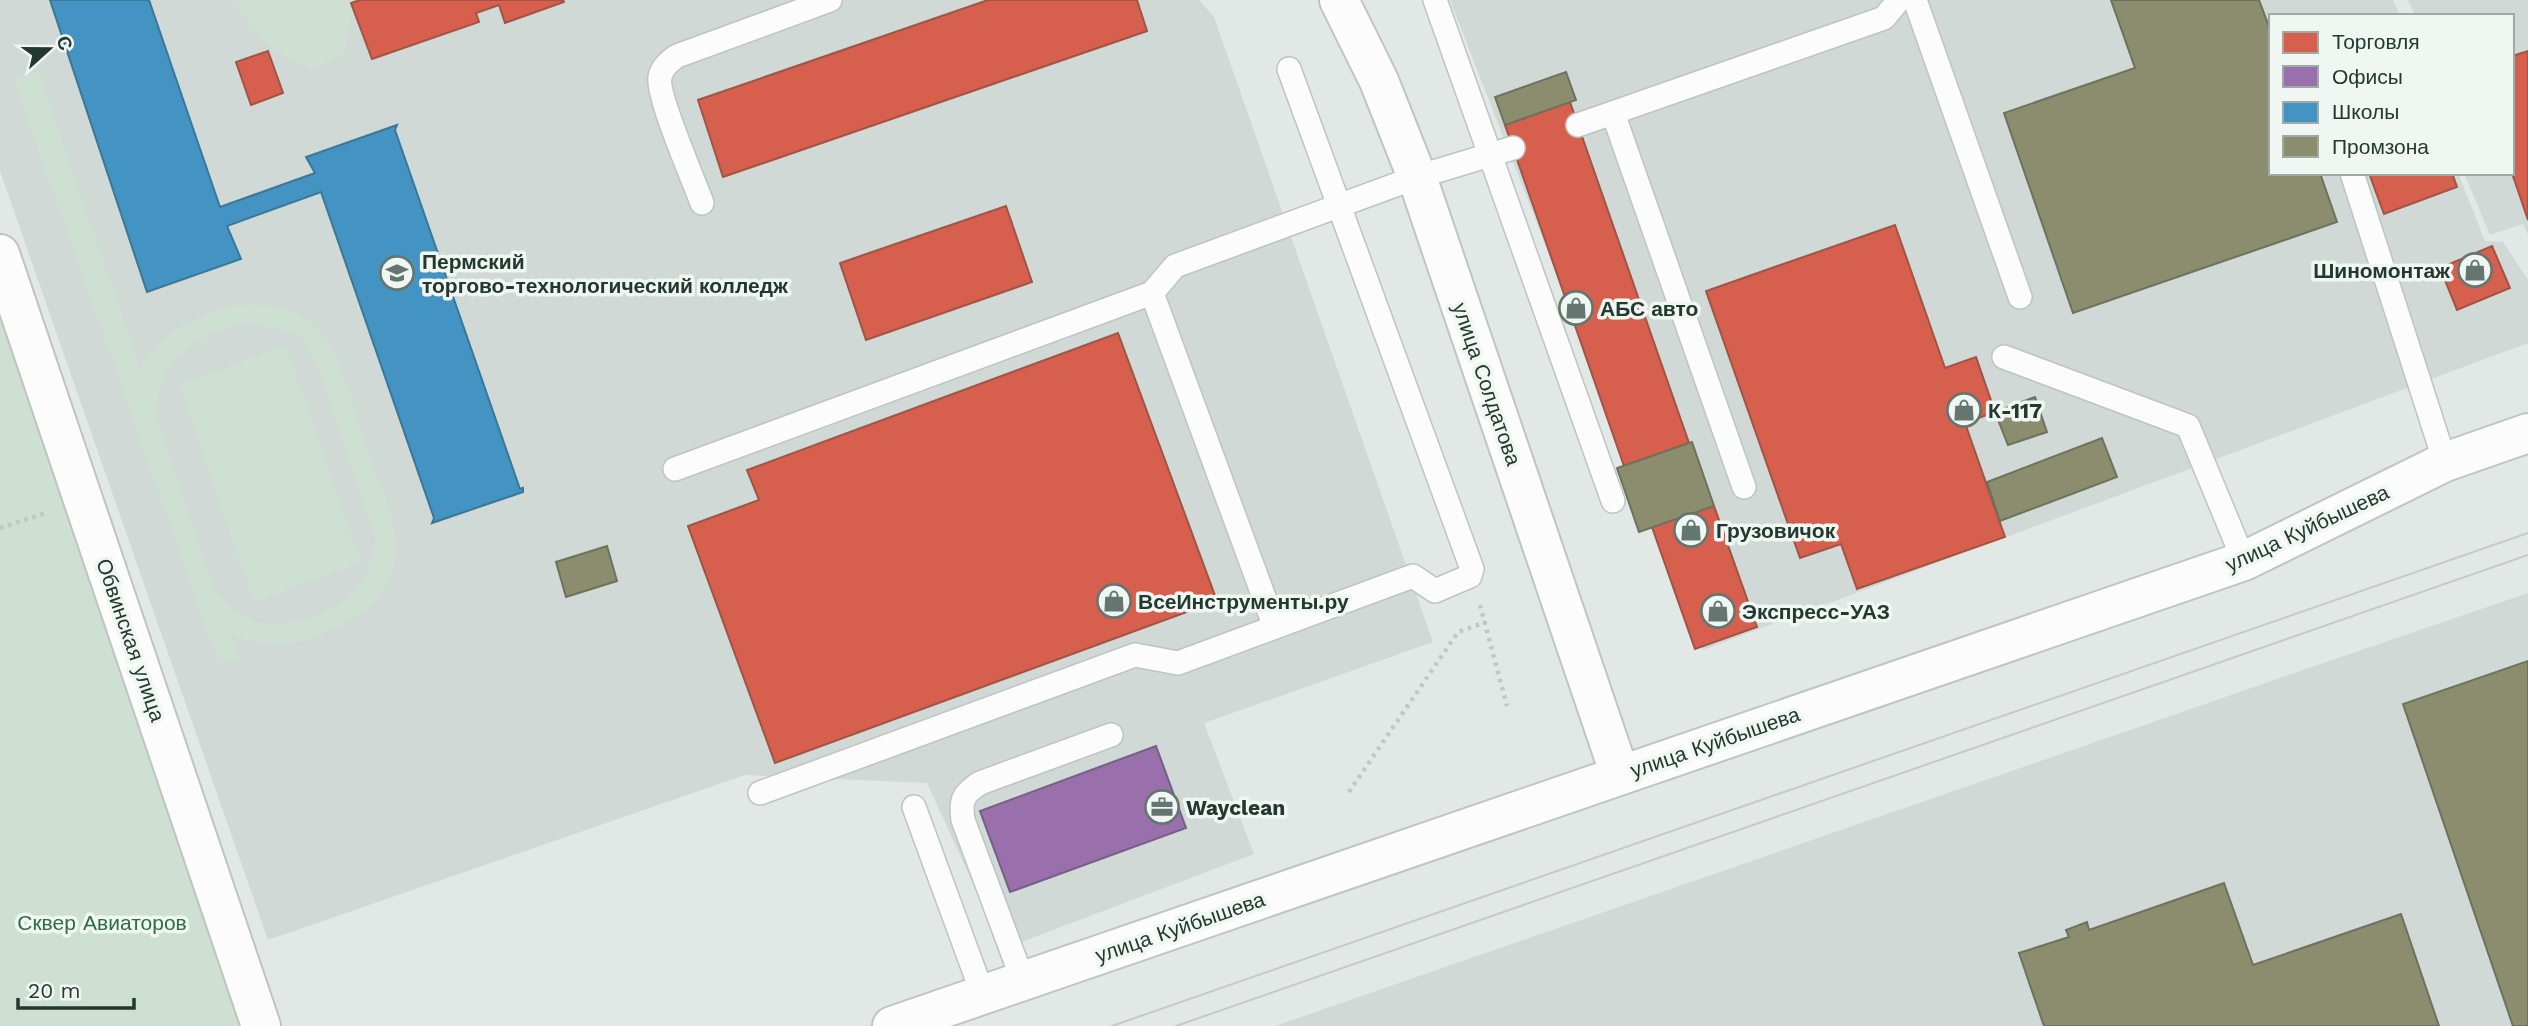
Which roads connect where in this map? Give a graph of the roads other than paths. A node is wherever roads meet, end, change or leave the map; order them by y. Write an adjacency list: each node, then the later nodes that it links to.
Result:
1 (830, 0): 13 (lane)
2 (1339, 0): 12 (main road, улица Солдатова)
3 (1435, 0): 10 (lane)
4 (1899, 0): 7 (lane)
5 (1915, 0): 17 (lane)
6 (1289, 69): 14 (lane)
7 (1613, 113): 8 (lane); 22 (lane)
8 (1578, 125)
9 (1513, 148): 10 (lane)
10 (1490, 156): 12 (lane); 23 (lane)
11 (2353, 175): 20 (lane)
12 (1417, 177): 14 (lane); 27 (main road, улица Солдатова)
13 (702, 203)
14 (1339, 206): 16 (lane); 25 (lane)
15 (0, 254): 32 (main road, Обвинская улица)
16 (1152, 293): 21 (lane); 25 (lane)
17 (2020, 297)
18 (2004, 357): 24 (lane)
19 (2528, 433): 20 (main road, улица Куйбышева)
20 (2445, 461): 24 (main road, улица Куйбышева)
21 (675, 469)
22 (1744, 487)
23 (1613, 501)
24 (2244, 561): 27 (main road, улица Куйбышева)
25 (1275, 627): 28 (lane)
26 (1111, 735): 30 (lane)
27 (1620, 775): 30 (main road, улица Куйбышева)
28 (760, 793)
29 (914, 807): 31 (lane)
30 (1023, 981): 31 (main road, улица Куйбышева)
31 (983, 995): 33 (main road, улица Куйбышева)
32 (261, 1026)
33 (892, 1026)

